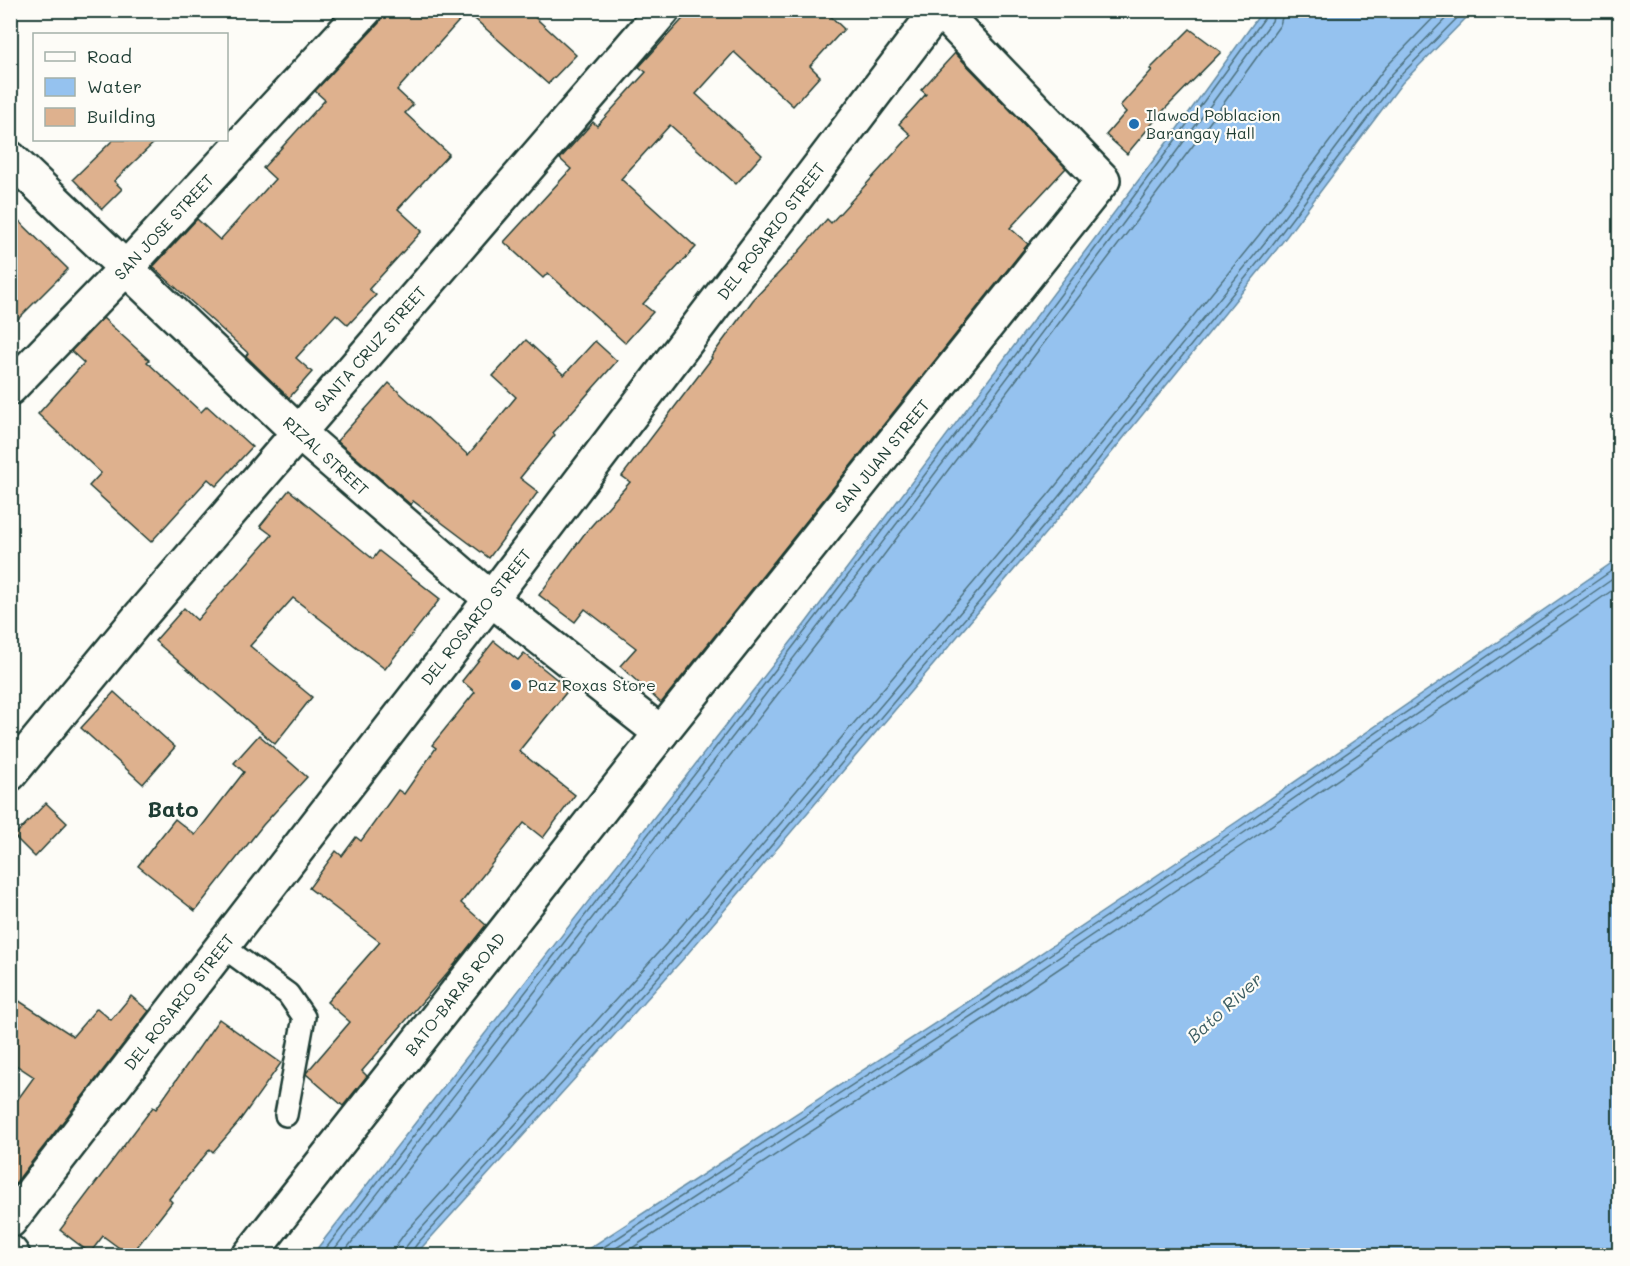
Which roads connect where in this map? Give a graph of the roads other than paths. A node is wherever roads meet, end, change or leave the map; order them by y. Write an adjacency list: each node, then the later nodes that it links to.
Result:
1 (365, 10): 5 (street, SAN JOSE STREET)
2 (663, 10): 7 (street, SANTA CRUZ STREET)
3 (939, 10): 8 (street, DEL ROSARIO STREET); 9 (street, SAN JUAN STREET)
4 (10, 158): 5 (street, RIZAL STREET)
5 (126, 268): 6 (street, SAN JOSE STREET); 7 (street, RIZAL STREET)
6 (10, 388)
7 (298, 432): 8 (street, RIZAL STREET); 10 (street, SANTA CRUZ STREET)
8 (490, 599): 9 (street, RIZAL STREET); 11 (street, DEL ROSARIO STREET)
9 (661, 733): 14 (street, BATO-BARAS ROAD)
10 (10, 774)
11 (222, 946): 12 (lane); 13 (street, DEL ROSARIO STREET)
12 (286, 1115)
13 (10, 1221)
14 (249, 1256)

